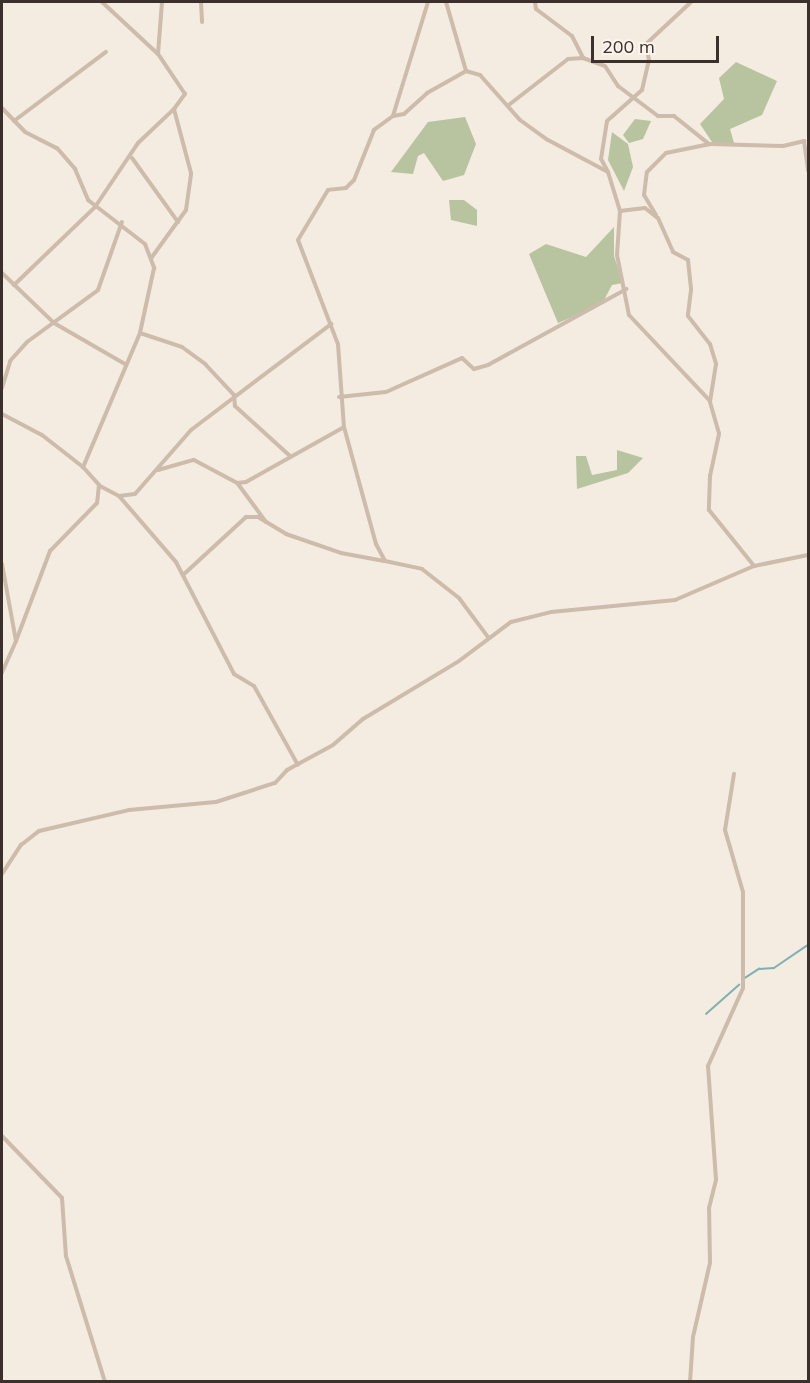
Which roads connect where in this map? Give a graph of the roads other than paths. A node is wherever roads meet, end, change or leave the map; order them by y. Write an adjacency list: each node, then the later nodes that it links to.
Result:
1 (102, 2): 10 (street)
2 (162, 2): 10 (street)
3 (201, 2): 8 (street)
4 (428, 2): 17 (street)
5 (446, 2): 12 (street)
6 (535, 2): 11 (street)
7 (691, 2): 13 (street)
8 (202, 22)
9 (106, 52): 18 (street)
10 (159, 54): 16 (street)
11 (583, 58): 13 (street); 14 (street)
12 (466, 71): 14 (street); 17 (street)
13 (637, 97): 19 (street); 22 (street)
14 (510, 104): 22 (street)
15 (2, 108): 18 (street)
16 (174, 109): 20 (street); 27 (street)
17 (393, 116): 33 (street)
18 (15, 121): 23 (street)
19 (710, 144): 21 (street); 25 (street)
20 (132, 158): 23 (street); 27 (street)
21 (808, 171)
22 (608, 172): 24 (street)
23 (95, 207): 26 (street); 30 (street)
24 (620, 211): 25 (street); 31 (street)
25 (658, 218): 39 (street)
26 (122, 222): 28 (street); 32 (street)
27 (178, 222): 28 (street)
28 (152, 256): 34 (street)
29 (2, 273): 30 (street)
30 (14, 285): 32 (street)
31 (626, 290): 38 (street); 39 (street)
32 (54, 323): 35 (street); 36 (street)
33 (331, 324): 37 (street); 38 (street)
34 (140, 333): 35 (street); 37 (street)
35 (125, 364): 43 (street)
36 (2, 388)
37 (234, 395): 42 (street); 44 (street)
38 (339, 397): 41 (street)
39 (710, 402): 52 (street)
40 (2, 414): 43 (street)
41 (344, 427): 42 (street); 50 (street)
42 (290, 456): 45 (street)
43 (83, 467): 46 (street)
44 (156, 470): 45 (street); 47 (street)
45 (237, 483): 48 (street)
46 (99, 485): 47 (street); 55 (street)
47 (119, 496): 53 (street)
48 (266, 522): 50 (street); 53 (street)
49 (808, 555): 52 (street)
50 (385, 561): 54 (street)
51 (2, 564): 55 (street)
52 (754, 566): 54 (street)
53 (183, 575): 57 (street)
54 (488, 637): 57 (street)
55 (16, 641): 56 (street)
56 (2, 673)
57 (298, 765): 59 (street)
58 (734, 774): 62 (street)
59 (2, 874)
60 (2, 1136): 61 (street)
61 (105, 1382)
62 (690, 1382)

